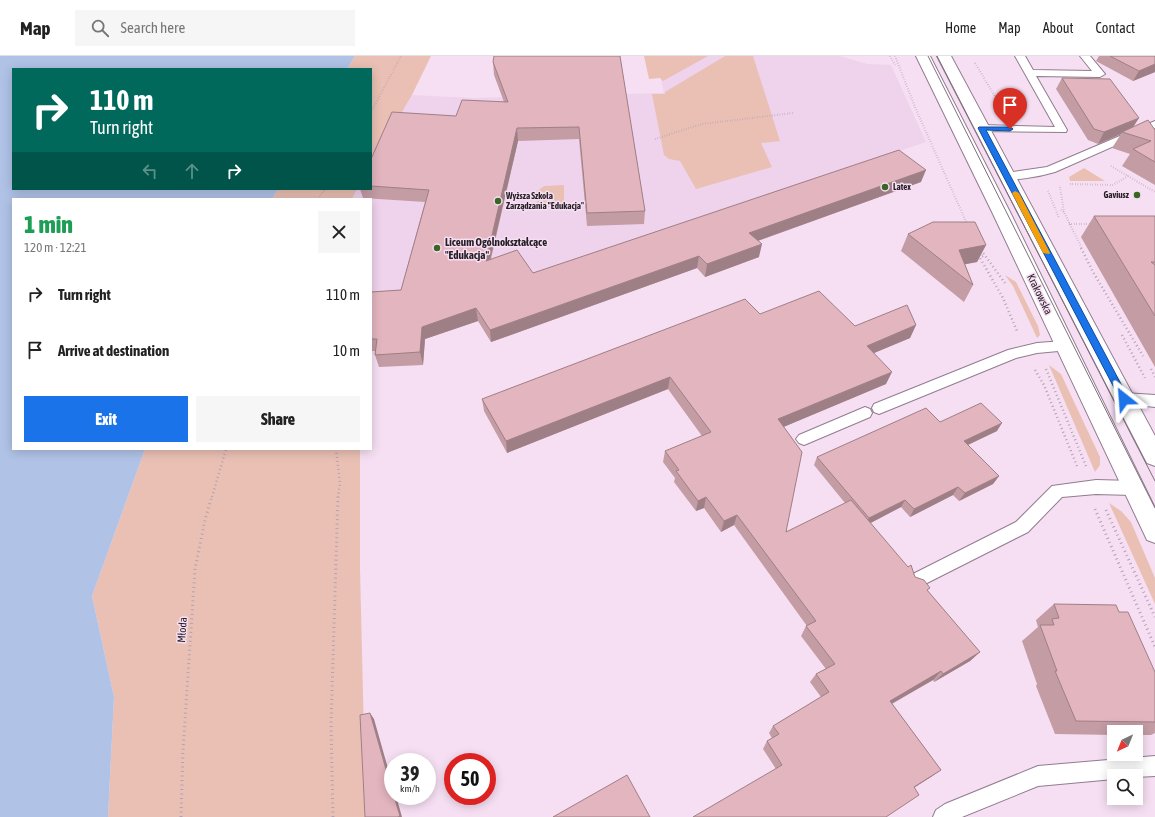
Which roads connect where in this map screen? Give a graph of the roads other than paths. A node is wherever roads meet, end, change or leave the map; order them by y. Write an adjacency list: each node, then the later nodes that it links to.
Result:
1 (923, 56): 9 (main road, Krakowska)
2 (944, 56): 7 (main road)
3 (1020, 56): 5 (lane)
4 (1085, 56): 5 (lane)
5 (1030, 73): 7 (lane)
6 (1155, 124): 8 (lane)
7 (981, 128): 8 (main road)
8 (1006, 176): 10 (main road)
9 (1064, 346): 12 (lane); 14 (main road, Krakowska)
10 (1124, 399): 11 (lane); 13 (main road)
11 (1155, 401)
12 (804, 440)
13 (1155, 457)
14 (1133, 488): 15 (main road, Krakowska); 16 (lane)
15 (1155, 533)
16 (915, 581)
17 (1155, 766): 18 (lane)
18 (943, 817)

